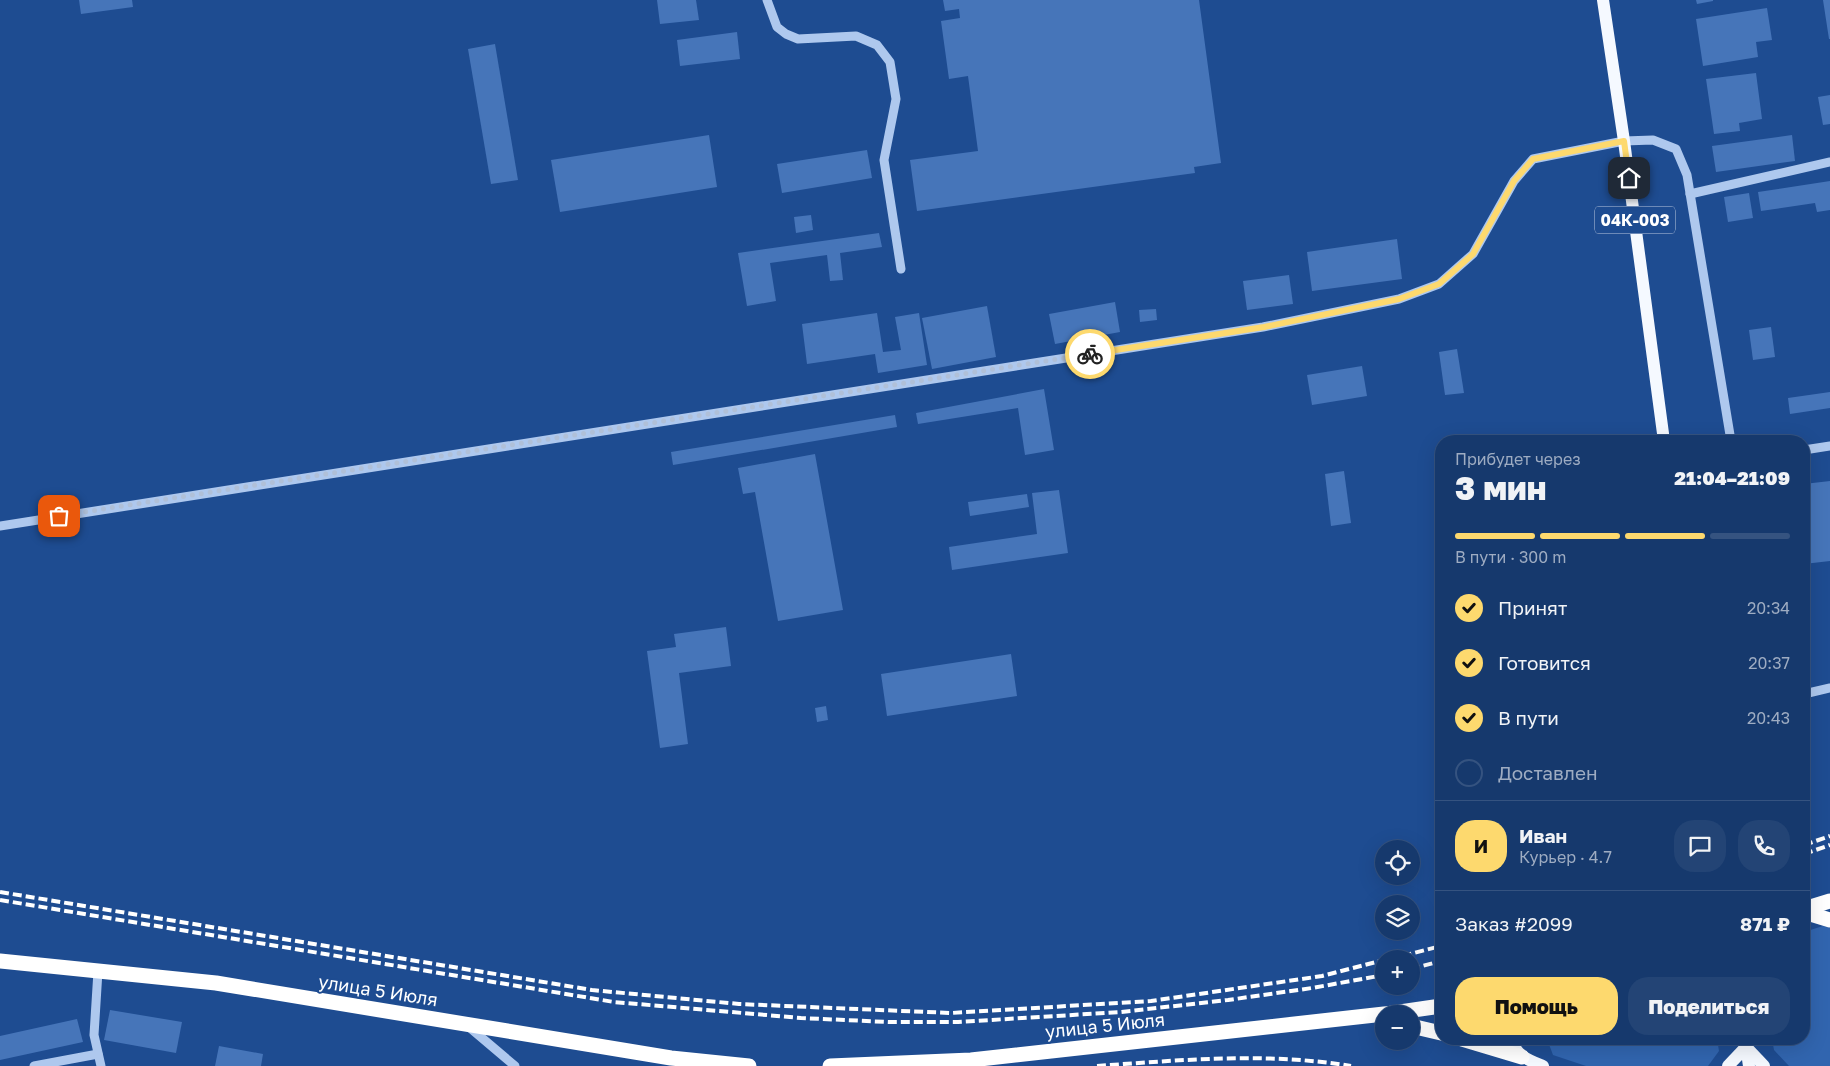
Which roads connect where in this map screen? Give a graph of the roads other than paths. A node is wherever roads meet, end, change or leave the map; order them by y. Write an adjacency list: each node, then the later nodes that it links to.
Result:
1 (767, 0): 6 (lane)
2 (1603, 0): 3 (main road, 04К-003)
3 (1624, 141): 5 (lane); 7 (main road, 04К-003); 11 (lane)
4 (1830, 162): 5 (lane)
5 (1690, 194): 8 (lane)
6 (901, 269)
7 (1663, 435)
8 (1730, 435)
9 (1830, 446): 10 (lane)
10 (1810, 449)
11 (0, 526)
12 (1830, 688): 13 (lane)
13 (1810, 693)
14 (1830, 901): 15 (highway)
15 (1810, 908)
16 (1810, 912): 17 (highway)
17 (1830, 920)
18 (0, 961): 19 (highway, улица 5 Июля)
19 (98, 971): 25 (highway, улица 5 Июля); 33 (lane)
20 (1435, 1007): 21 (highway, улица 5 Июля)
21 (1420, 1009)
22 (1375, 1015): 23 (highway, улица 5 Июля)
23 (1359, 1017): 24 (highway); 41 (highway, улица 5 Июля)
24 (1375, 1020)
25 (465, 1024): 35 (highway, улица 5 Июля); 38 (lane)
26 (1420, 1028): 27 (highway)
27 (1435, 1032)
28 (1482, 1045): 34 (highway)
29 (1514, 1045): 34 (main road)
30 (1744, 1045): 43 (main road)
31 (1745, 1045): 44 (main road)
32 (1747, 1045): 45 (main road)
33 (98, 1054): 36 (lane); 37 (lane)
34 (1522, 1057): 42 (main road)
35 (689, 1063): 39 (lane); 40 (highway, улица 5 Июля)
36 (34, 1066)
37 (101, 1066)
38 (515, 1066)
39 (673, 1066)
40 (749, 1066)
41 (830, 1066)
42 (1543, 1066)
43 (1728, 1066)
44 (1749, 1066)
45 (1764, 1066)

